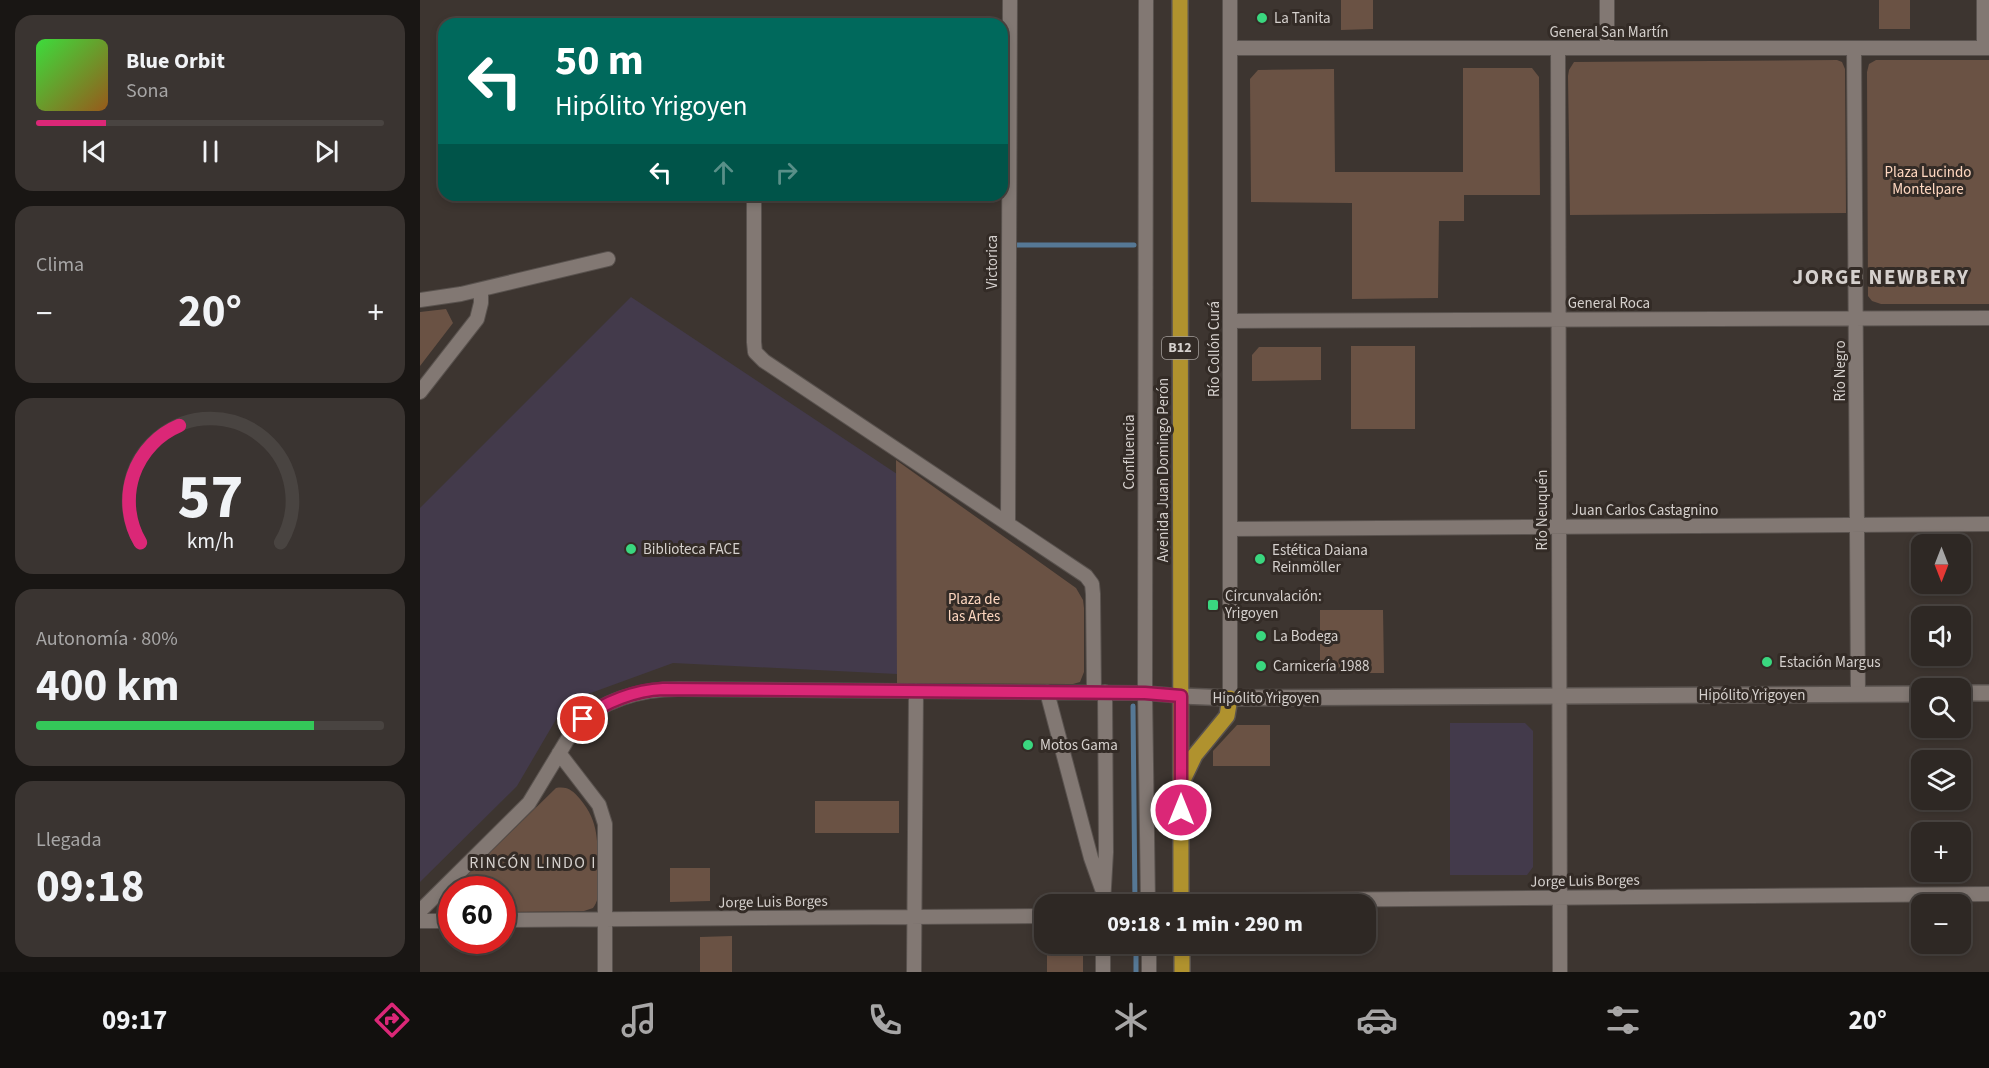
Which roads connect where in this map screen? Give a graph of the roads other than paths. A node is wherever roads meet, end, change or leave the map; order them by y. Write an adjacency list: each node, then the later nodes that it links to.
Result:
1 (1010, 0): 7 (street, Victorica)
2 (1146, 0): 31 (street, Confluencia)
3 (1180, 0): 36 (main road, Avenida Juan Domingo Perón / B12)
4 (1230, 0): 8 (street, Río Collón Curá)
5 (1607, 0): 10 (street)
6 (1984, 0): 12 (street)
7 (1008, 24)
8 (1230, 48): 9 (street, General San Martín); 21 (street, Río Collón Curá)
9 (1558, 48): 10 (street, General San Martín); 20 (street, Río Neuquén)
10 (1607, 48): 11 (street, General San Martín)
11 (1854, 48): 12 (street, General San Martín); 19 (street, Río Negro)
12 (1986, 48)
13 (754, 201): 23 (street)
14 (1007, 201): 23 (street, Victorica)
15 (608, 259): 16 (street)
16 (481, 290): 17 (street); 22 (street)
17 (420, 300)
18 (1989, 318): 19 (street, General Roca)
19 (1856, 319): 20 (street, General Roca); 25 (street, Río Negro)
20 (1558, 320): 21 (street, General Roca); 26 (street, Río Neuquén)
21 (1230, 321): 27 (street, Río Collón Curá)
22 (420, 392)
23 (1008, 524): 30 (street)
24 (1989, 524): 25 (street, Juan Carlos Castagnino)
25 (1857, 525): 26 (street, Juan Carlos Castagnino); 34 (street, Río Negro)
26 (1559, 527): 27 (street, Juan Carlos Castagnino); 37 (street, Río Neuquén)
27 (1230, 529): 38 (street, Río Collón Curá)
28 (916, 691): 29 (street, Hipólito Yrigoyen); 39 (street, Hipólito Yrigoyen); 50 (street)
29 (1047, 692): 30 (street, Hipólito Yrigoyen); 41 (street)
30 (1100, 692): 31 (street, Hipólito Yrigoyen); 42 (street)
31 (1145, 693): 36 (street, Hipólito Yrigoyen); 43 (street, Confluencia)
32 (1971, 693): 33 (street)
33 (1989, 693)
34 (1858, 694): 35 (street, Hipólito Yrigoyen); 37 (street, Hipólito Yrigoyen)
35 (1911, 694)
36 (1181, 696): 38 (street, Hipólito Yrigoyen); 40 (main road, Avenida Juan Domingo Perón / B12)
37 (1559, 696): 38 (street, Hipólito Yrigoyen); 46 (street, Río Neuquén)
38 (1230, 698): 40 (main road)
39 (559, 753): 48 (street, Hipólito Yrigoyen); 51 (street)
40 (1181, 787): 44 (main road, Avenida Juan Domingo Perón / B12)
41 (1102, 894)
42 (1104, 894)
43 (1148, 894)
44 (1181, 894)
45 (1989, 894): 46 (street, Jorge Luis Borges)
46 (1560, 898): 47 (street, Jorge Luis Borges); 63 (street, Río Neuquén)
47 (1376, 900)
48 (420, 911)
49 (1034, 916): 50 (street, Jorge Luis Borges)
50 (914, 917): 51 (street, Jorge Luis Borges); 59 (street)
51 (605, 920): 54 (street, Jorge Luis Borges); 58 (street)
52 (420, 921): 53 (street)
53 (438, 921)
54 (516, 921)
55 (1103, 954): 60 (street)
56 (1149, 954): 61 (street)
57 (1182, 954): 62 (main road)
58 (605, 972)
59 (914, 972)
60 (1103, 972)
61 (1149, 972)
62 (1182, 972)
63 (1560, 972)

